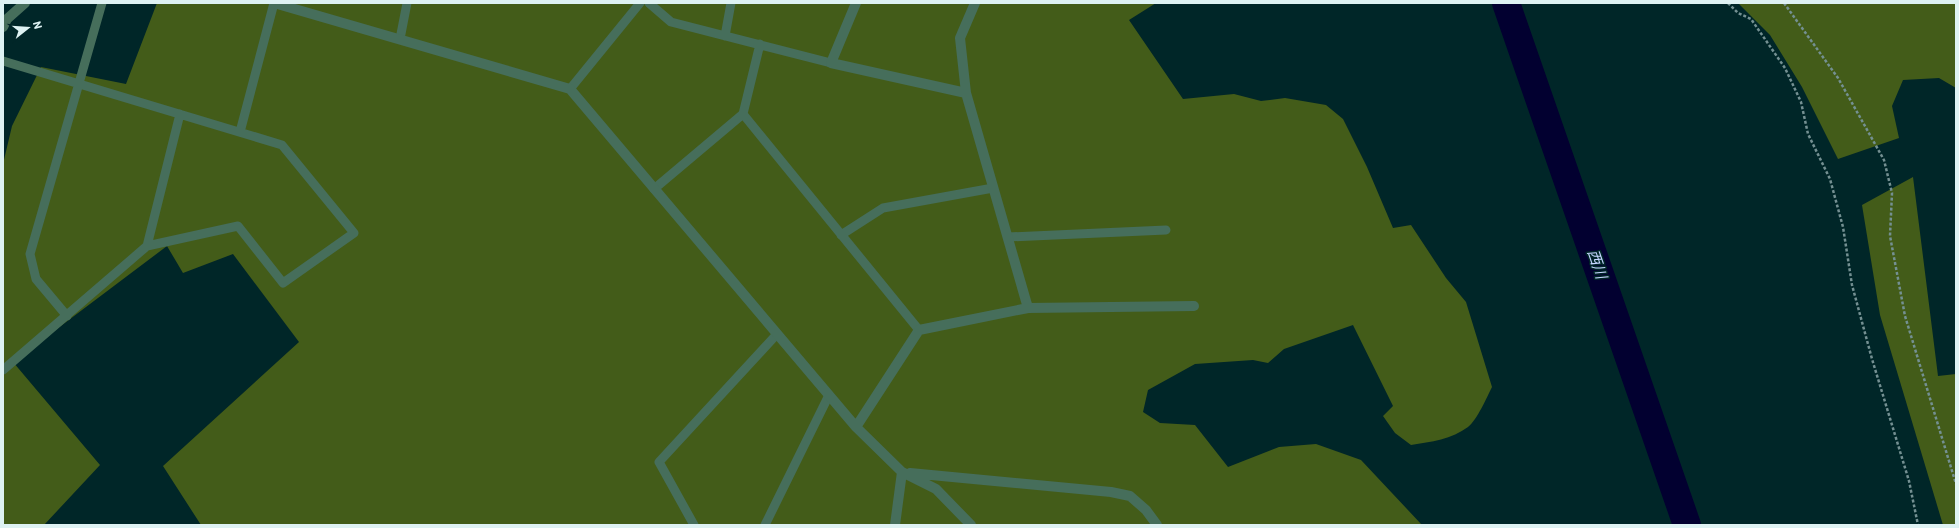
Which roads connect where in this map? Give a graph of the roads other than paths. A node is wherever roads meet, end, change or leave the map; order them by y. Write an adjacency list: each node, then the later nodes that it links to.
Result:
1 (25, 3): 10 (street)
2 (102, 3): 16 (lane)
3 (274, 3): 12 (street); 21 (lane)
4 (407, 3): 12 (lane)
5 (640, 3): 17 (lane)
6 (648, 3): 11 (lane)
7 (731, 3): 11 (lane)
8 (856, 3): 15 (street)
9 (974, 3): 18 (street)
10 (3, 27)
11 (725, 36): 13 (lane)
12 (400, 39): 17 (street)
13 (760, 44): 15 (lane); 20 (lane)
14 (3, 61): 16 (lane)
15 (831, 63): 18 (street)
16 (80, 84): 19 (lane); 30 (lane)
17 (570, 90): 23 (street)
18 (966, 93): 22 (street)
19 (180, 114): 21 (lane); 27 (lane)
20 (743, 114): 23 (lane); 25 (lane)
21 (240, 132): 27 (lane)
22 (993, 188): 25 (lane); 26 (street)
23 (654, 189): 32 (street)
24 (1166, 230): 26 (lane)
25 (841, 234): 31 (lane)
26 (1008, 238): 29 (street)
27 (147, 246): 30 (lane)
28 (1194, 306): 29 (street)
29 (1028, 308): 31 (street)
30 (67, 316): 33 (lane)
31 (919, 330): 35 (street)
32 (777, 334): 34 (street); 37 (lane)
33 (3, 370)
34 (829, 395): 35 (street); 38 (lane)
35 (856, 427): 36 (street)
36 (902, 472): 39 (street); 40 (street); 41 (street)
37 (694, 525)
38 (765, 525)
39 (895, 525)
40 (971, 525)
41 (1157, 525)

